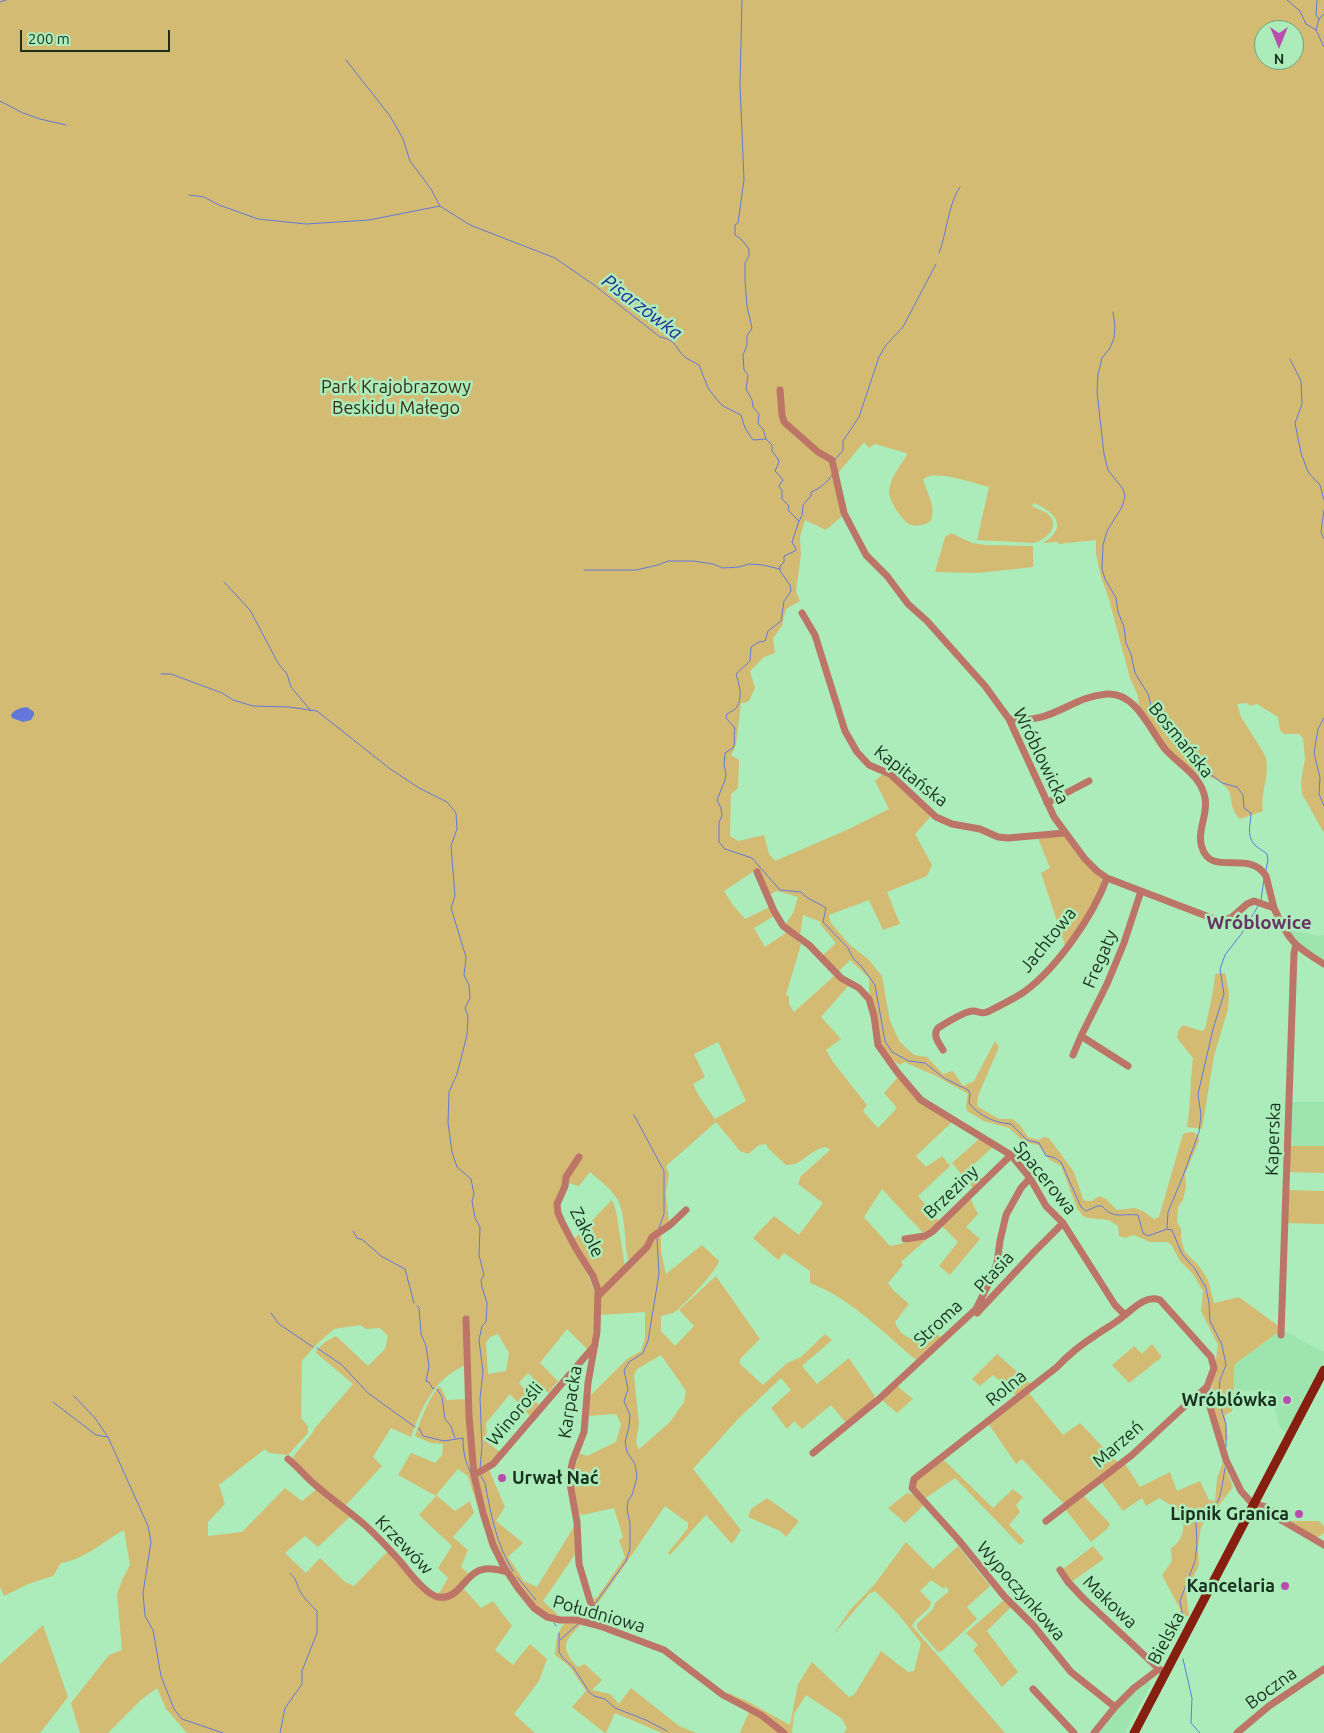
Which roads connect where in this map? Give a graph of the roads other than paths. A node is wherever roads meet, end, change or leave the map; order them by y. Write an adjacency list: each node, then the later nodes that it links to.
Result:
1 (780, 390): 3 (street, Wróblowicka)
2 (802, 613): 6 (street, Kapitańska)
3 (1009, 719): 5 (street, Wróblowicka); 10 (street, Bosmańska)
4 (1089, 781): 5 (street)
5 (1047, 803): 6 (street, Wróblowicka)
6 (1065, 833): 8 (street, Wróblowicka)
7 (757, 872): 17 (street, Spacerowa)
8 (1107, 878): 9 (street, Wróblowicka); 14 (street, Jachtowa)
9 (1141, 891): 10 (street, Wróblowicka); 13 (street, Fregaty)
10 (1274, 908): 11 (street)
11 (1296, 945): 12 (street); 26 (street, Kaperska)
12 (1324, 964)
13 (1081, 1036): 15 (street, Fregaty); 16 (street)
14 (943, 1050)
15 (1072, 1055)
16 (1128, 1066)
17 (1011, 1155): 19 (street, Spacerowa); 22 (street, Brzeziny)
18 (579, 1157): 23 (street, Zakole)
19 (1030, 1178): 21 (street, Spacerowa); 31 (street, Stroma)
20 (686, 1210): 23 (street)
21 (1063, 1223): 24 (street, Spacerowa); 27 (street, Ptasia)
22 (905, 1239)
23 (598, 1296): 28 (street, Karpacka)
24 (1125, 1315): 30 (street); 34 (street, Rolna)
25 (466, 1319): 33 (street, Południowa)
26 (1281, 1335)
27 (947, 1341)
28 (595, 1345): 33 (street, Winorośli); 40 (street, Karpacka)
29 (1324, 1370): 35 (main road, Bielska)
30 (1207, 1387): 35 (street); 36 (street, Marzeń)
31 (813, 1453)
32 (288, 1459): 39 (street, Krzewów)
33 (474, 1475): 39 (street, Południowa)
34 (912, 1488): 44 (street, Wypoczynkowa)
35 (1254, 1504): 37 (street); 42 (main road, Bielska)
36 (1046, 1521)
37 (1324, 1544)
38 (1060, 1570): 42 (street, Makowa)
39 (507, 1572): 40 (street, Południowa)
40 (600, 1626): 45 (street, Południowa)
41 (1324, 1669): 49 (street, Boczna)
42 (1162, 1671): 44 (street); 48 (main road, Bielska)
43 (1033, 1689): 46 (street)
44 (1115, 1707): 47 (street)
45 (784, 1733)
46 (1074, 1733)
47 (1094, 1733)
48 (1134, 1733)
49 (1237, 1733)

